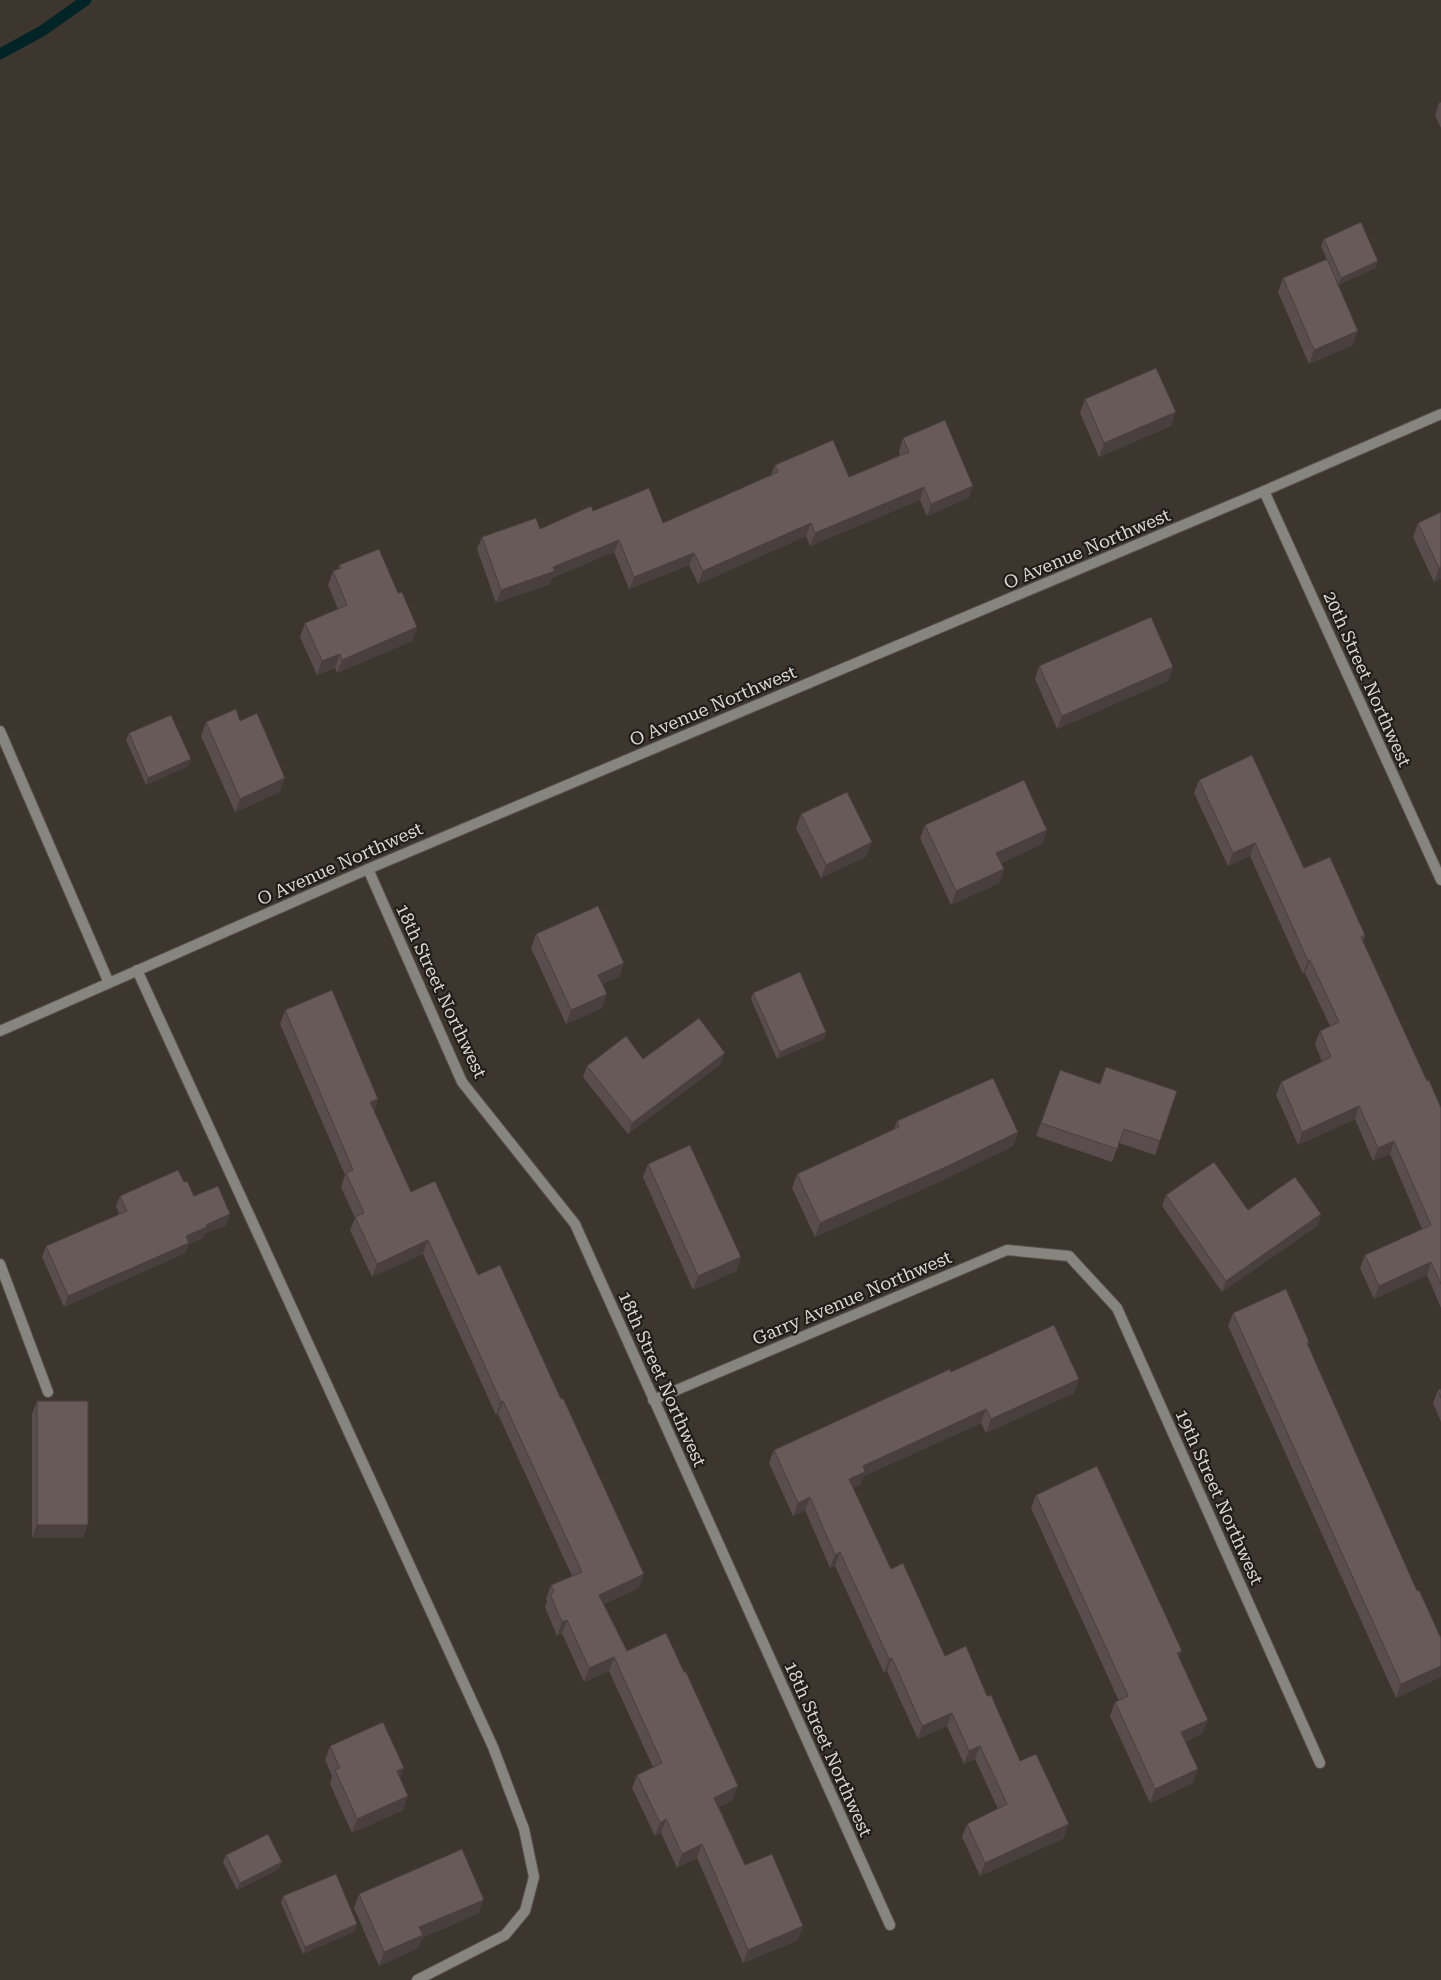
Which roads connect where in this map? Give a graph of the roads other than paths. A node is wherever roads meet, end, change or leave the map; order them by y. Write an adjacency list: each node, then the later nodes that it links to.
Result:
1 (1441, 414): 2 (street, O Avenue Northwest)
2 (1264, 491): 4 (street, O Avenue Northwest); 5 (street, 20th Street Northwest)
3 (0, 731): 7 (street)
4 (368, 869): 6 (street, O Avenue Northwest); 12 (street, 18th Street Northwest)
5 (1441, 880)
6 (137, 970): 7 (street, O Avenue Northwest); 15 (street)
7 (109, 983): 8 (street, O Avenue Northwest)
8 (0, 1031)
9 (1069, 1256): 12 (street, Garry Avenue Northwest); 13 (street, 19th Street Northwest)
10 (0, 1264): 11 (street)
11 (48, 1392)
12 (653, 1400): 14 (street, 18th Street Northwest)
13 (1320, 1763)
14 (890, 1925)
15 (417, 1980)

